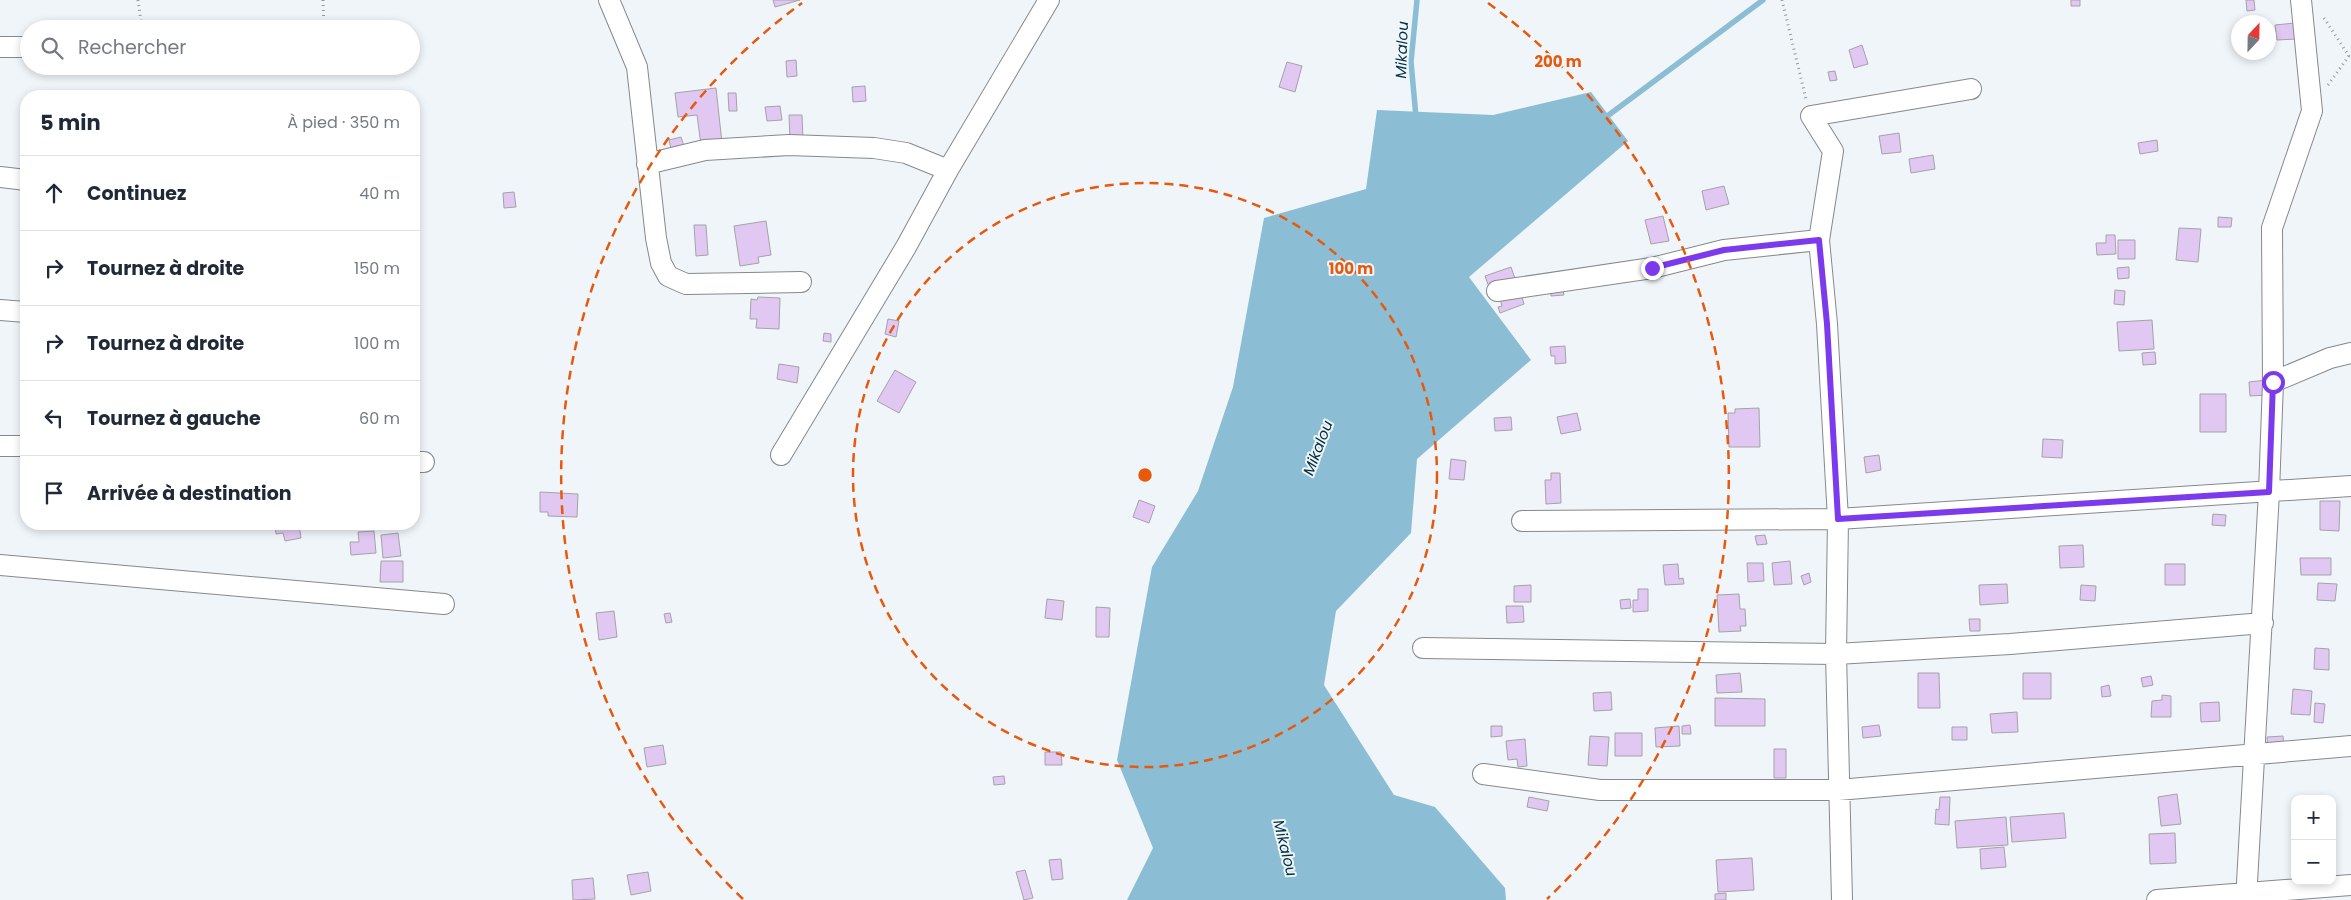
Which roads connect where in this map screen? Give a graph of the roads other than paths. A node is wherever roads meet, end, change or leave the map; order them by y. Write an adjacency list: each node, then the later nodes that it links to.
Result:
1 (609, 0): 7 (street)
2 (1049, 0): 8 (street)
3 (2301, 0): 17 (street)
4 (0, 47): 5 (street)
5 (20, 47)
6 (1971, 89): 11 (street)
7 (648, 164): 8 (street); 12 (street)
8 (948, 170): 20 (street)
9 (0, 177): 10 (street)
10 (20, 179)
11 (1819, 240): 13 (street); 23 (street)
12 (801, 282)
13 (1497, 291)
14 (0, 310): 15 (street)
15 (20, 312)
16 (2351, 353): 17 (street)
17 (2273, 382): 22 (street)
18 (0, 446): 19 (street)
19 (20, 446)
20 (781, 455)
21 (2351, 486): 22 (street)
22 (2269, 492): 23 (street); 27 (street)
23 (1838, 519): 24 (street); 29 (street)
24 (1522, 521)
25 (0, 565): 26 (street)
26 (444, 604)
27 (2263, 623): 29 (street); 31 (street)
28 (1423, 648): 29 (street)
29 (1836, 654): 33 (street)
30 (2351, 746): 31 (street)
31 (2253, 755): 33 (street); 35 (street)
32 (1483, 774): 33 (street)
33 (1838, 790): 36 (street)
34 (2351, 885): 35 (street)
35 (2246, 896): 37 (street)
36 (1842, 900)
37 (2157, 900)

